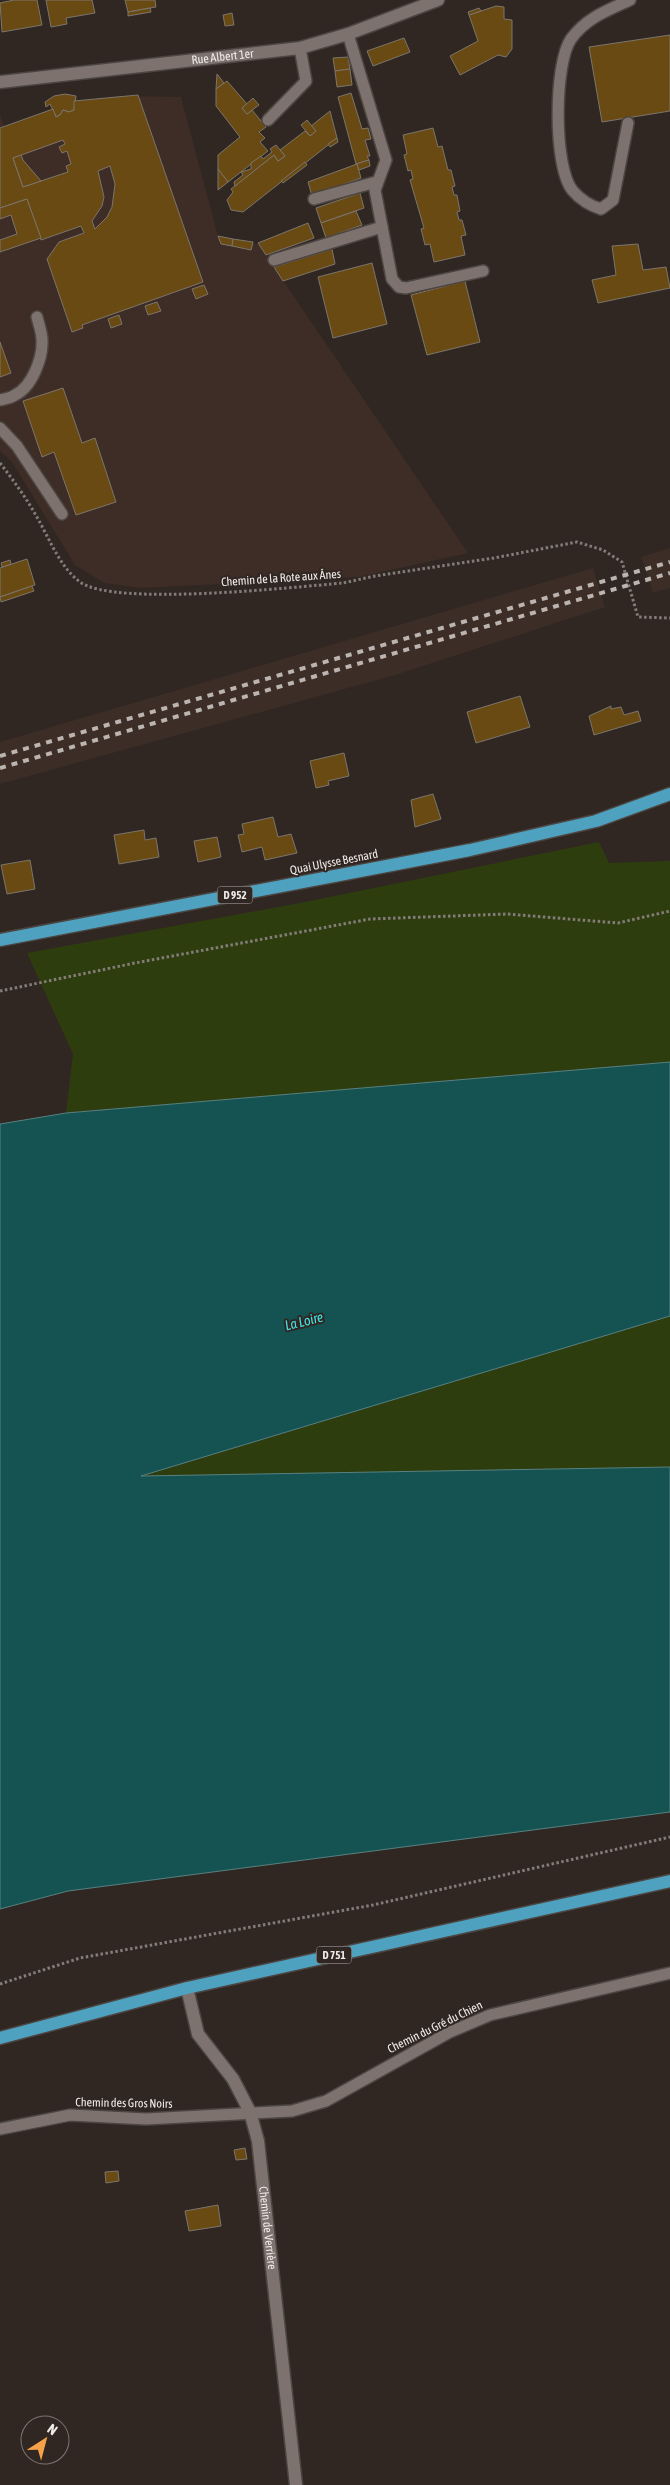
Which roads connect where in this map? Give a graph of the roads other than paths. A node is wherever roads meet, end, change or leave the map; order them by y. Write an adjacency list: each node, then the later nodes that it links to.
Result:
1 (438, 0): 3 (street, Rue Albert 1er)
2 (630, 0): 7 (lane)
3 (348, 34): 4 (street, Rue Albert 1er); 8 (lane)
4 (300, 48): 5 (street, Rue Albert 1er); 6 (lane)
5 (0, 82)
6 (268, 120)
7 (628, 123)
8 (376, 182): 9 (lane); 10 (lane)
9 (314, 199)
10 (382, 227): 11 (lane); 12 (lane)
11 (274, 260)
12 (483, 271)
13 (37, 317): 14 (lane)
14 (0, 400)
15 (0, 428): 16 (lane)
16 (62, 514)
17 (670, 794): 18 (main road, Quai Ulysse Besnard / D 952)
18 (0, 940)
19 (670, 1881): 21 (main road, D 751)
20 (670, 1973): 23 (lane, Chemin du Gré du Chien)
21 (187, 1988): 22 (main road, D 751); 23 (street, Chemin de Verrière)
22 (0, 2038)
23 (250, 2112): 24 (lane, Chemin des Gros Noirs); 25 (street, Chemin de Verrière)
24 (0, 2129)
25 (296, 2485)

